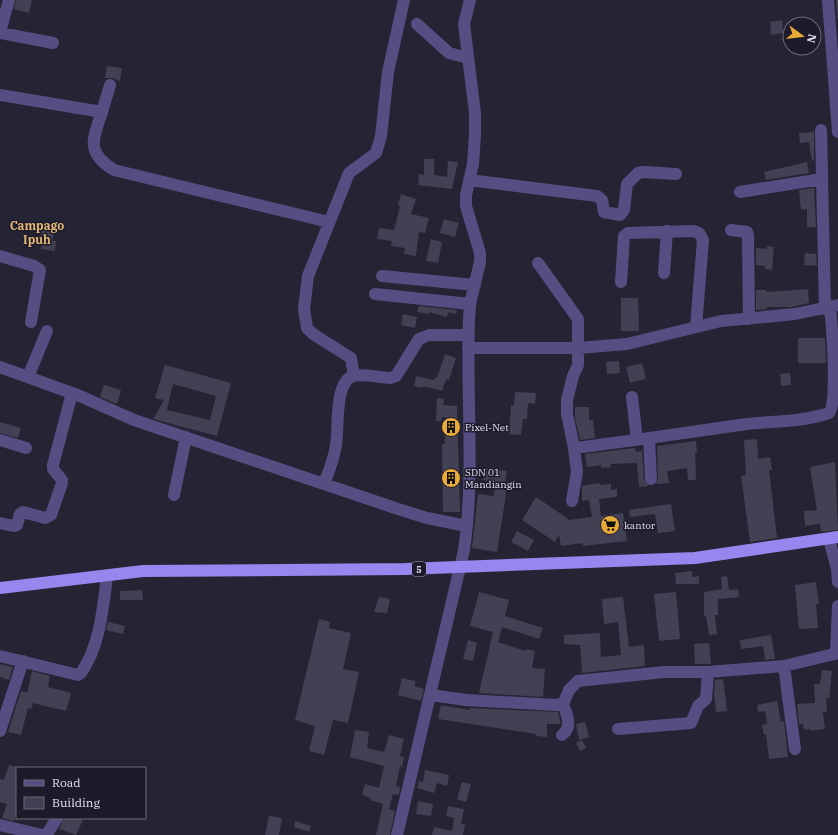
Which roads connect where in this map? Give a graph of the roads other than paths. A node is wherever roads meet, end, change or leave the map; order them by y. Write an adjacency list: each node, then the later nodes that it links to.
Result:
1 (9, 0): 6 (street)
2 (404, 0): 18 (street)
3 (470, 0): 8 (street)
4 (828, 0): 13 (street)
5 (417, 24): 8 (street)
6 (0, 33): 7 (street)
7 (53, 43)
8 (468, 58): 16 (street)
9 (110, 86): 11 (street)
10 (0, 96): 11 (street)
11 (102, 112): 18 (street)
12 (821, 130): 15 (street)
13 (838, 132)
14 (676, 174): 16 (street)
15 (822, 179): 17 (street); 29 (street)
16 (469, 180): 26 (street)
17 (740, 192)
18 (329, 222): 38 (street)
19 (731, 230): 30 (street)
20 (667, 232): 23 (street); 25 (street); 32 (street)
21 (0, 256): 31 (street)
22 (538, 263): 36 (street)
23 (664, 273)
24 (382, 276): 26 (street)
25 (621, 282)
26 (475, 285): 28 (street)
27 (375, 294): 28 (street)
28 (470, 304): 34 (street)
29 (831, 307): 30 (street); 43 (street)
30 (749, 319): 32 (street)
31 (31, 322)
32 (696, 327): 36 (street)
33 (47, 331): 39 (street)
34 (468, 335): 35 (street); 38 (street)
35 (468, 348): 36 (street); 53 (street)
36 (578, 348): 47 (street)
37 (0, 367): 39 (street)
38 (354, 376): 49 (street)
39 (28, 378): 40 (street)
40 (72, 393): 42 (street); 52 (street)
41 (632, 397): 45 (street)
42 (186, 437): 49 (street); 50 (street)
43 (649, 438): 45 (street); 48 (street)
44 (0, 440): 46 (street)
45 (637, 440): 47 (street)
46 (26, 448)
47 (574, 448): 51 (street)
48 (650, 479)
49 (324, 484): 53 (street)
50 (174, 495)
51 (572, 501)
52 (0, 523)
53 (467, 526): 55 (street)
54 (834, 538): 55 (highway, 5); 57 (street)
55 (459, 568): 56 (highway, 5); 65 (street)
56 (106, 576): 58 (highway, 5); 62 (street)
57 (838, 582)
58 (0, 588)
59 (838, 606): 60 (street)
60 (837, 653): 63 (street)
61 (0, 656): 62 (street)
62 (23, 661): 68 (street)
63 (784, 666): 64 (street); 70 (street)
64 (708, 672): 66 (street); 67 (street)
65 (431, 695): 66 (street); 73 (street)
66 (563, 704): 69 (street)
67 (618, 729)
68 (0, 731)
69 (562, 736)
70 (795, 749)
71 (56, 819): 72 (street)
72 (0, 825)
73 (397, 835)

